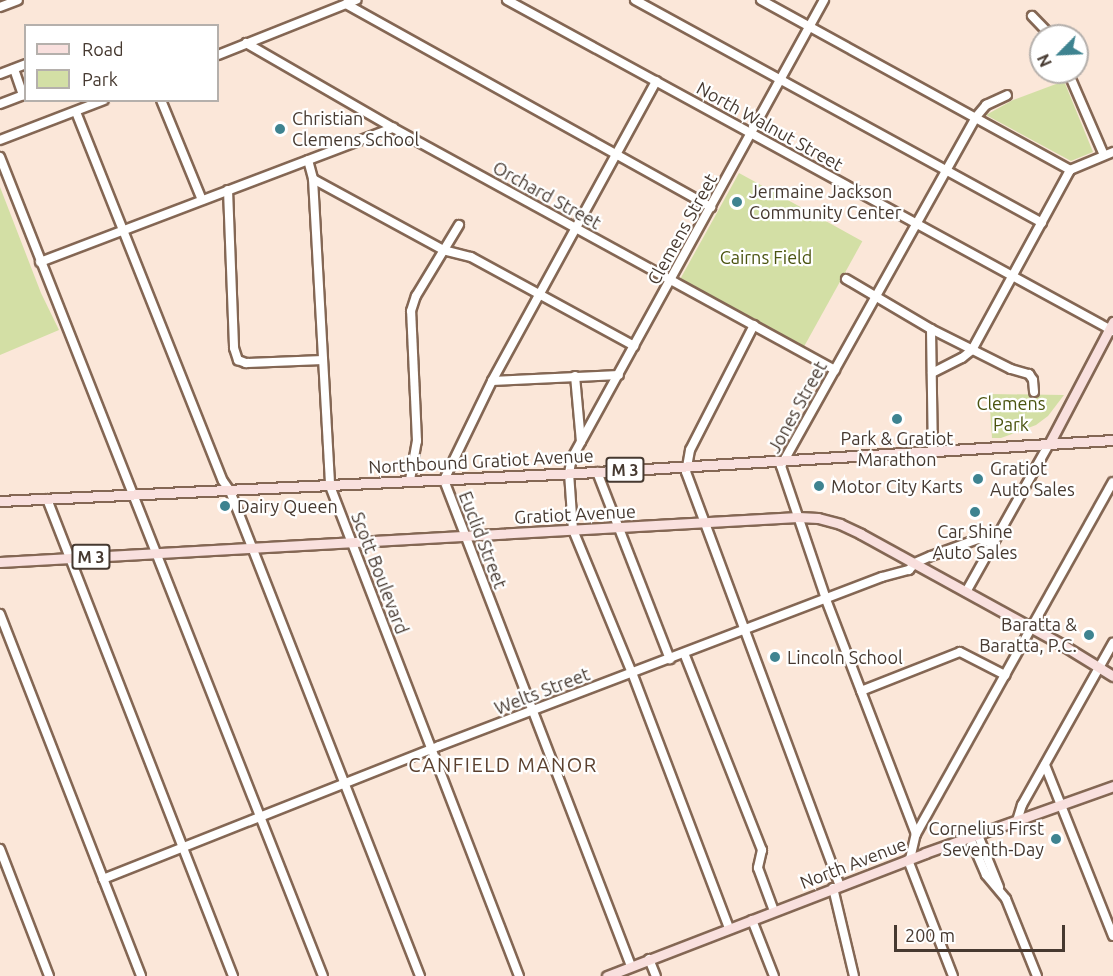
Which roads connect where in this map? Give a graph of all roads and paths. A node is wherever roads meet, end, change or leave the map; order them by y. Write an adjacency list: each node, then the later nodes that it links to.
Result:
1 (18, 0): 8 (street)
2 (356, 0): 7 (street)
3 (507, 0): 17 (street, North Walnut Street)
4 (635, 0): 18 (street)
5 (760, 0): 11 (street)
6 (824, 0): 11 (street, Clemens Street)
7 (346, 4): 12 (street); 31 (street)
8 (0, 7)
9 (1032, 16): 10 (street)
10 (1040, 24)
11 (809, 27): 18 (street, Clemens Street); 26 (street)
12 (246, 43): 13 (street); 27 (street, Orchard Street)
13 (219, 55)
14 (24, 65): 15 (street)
15 (14, 69): 16 (street); 20 (street)
16 (0, 74)
17 (656, 81): 28 (street, North Walnut Street); 31 (street, Euclid Street)
18 (780, 81): 28 (street, Clemens Street); 36 (street)
19 (1073, 84): 32 (street)
20 (24, 95): 24 (street)
21 (1007, 95): 26 (street, Jones Street)
22 (99, 102): 25 (street)
23 (162, 102): 39 (street)
24 (0, 104)
25 (76, 112): 29 (street); 45 (street)
26 (976, 117): 35 (street); 36 (street, Jones Street)
27 (393, 128): 34 (street); 44 (street, Orchard Street)
28 (751, 134): 40 (street, Clemens Street); 42 (street, North Walnut Street)
29 (0, 140)
30 (1113, 152): 32 (street)
31 (616, 154): 40 (street); 44 (street, Euclid Street)
32 (1104, 155): 35 (street)
33 (0, 157): 47 (street)
34 (308, 160): 37 (street, Scott Boulevard); 38 (street)
35 (1070, 170): 41 (street)
36 (945, 171): 41 (street); 42 (street, Jones Street)
37 (313, 179): 46 (street); 58 (street, Scott Boulevard)
38 (228, 190): 39 (street); 58 (street)
39 (202, 200): 45 (street)
40 (711, 207): 50 (street, Clemens Street)
41 (1042, 223): 48 (street)
42 (917, 224): 48 (street, North Walnut Street); 52 (street, Jones Street)
43 (459, 225): 46 (street)
44 (576, 228): 50 (street, Orchard Street); 51 (street, Euclid Street)
45 (123, 230): 47 (street); 77 (street)
46 (443, 250): 51 (street); 73 (street)
47 (40, 262): 78 (street)
48 (1013, 277): 54 (street, North Walnut Street); 57 (street)
49 (846, 279): 52 (street)
50 (671, 280): 53 (street, Orchard Street); 56 (street, Clemens Street)
51 (540, 294): 56 (street); 63 (street, Euclid Street)
52 (876, 297): 55 (street); 59 (street, Jones Street)
53 (754, 325): 59 (street, Orchard Street); 70 (street)
54 (1112, 328): 67 (main road)
55 (931, 329): 57 (street); 60 (street)
56 (634, 346): 61 (street, Clemens Street)
57 (972, 350): 60 (street); 64 (street)
58 (323, 360): 76 (street, Scott Boulevard)
59 (835, 370): 69 (street, Jones Street)
60 (932, 373): 68 (street)
61 (619, 375): 62 (street); 66 (street, Clemens Street)
62 (575, 376): 63 (street); 66 (street)
63 (492, 381): 74 (street, Euclid Street)
64 (1034, 392)
65 (1113, 440): 67 (main road, Northbound Gratiot Avenue)
66 (581, 443): 72 (street, Clemens Street)
67 (1048, 444): 68 (main road, Northbound Gratiot Avenue / M 3); 87 (street)
68 (933, 450): 69 (main road, Northbound Gratiot Avenue / M 3)
69 (784, 460): 70 (main road, Northbound Gratiot Avenue / M 3); 81 (street, Jones Street)
70 (686, 466): 71 (main road, Northbound Gratiot Avenue / M 3); 82 (street)
71 (597, 472): 72 (main road, Northbound Gratiot Avenue / M 3); 83 (street)
72 (569, 473): 74 (main road, Northbound Gratiot Avenue / M 3); 84 (street)
73 (410, 480): 74 (main road, Northbound Gratiot Avenue / M 3); 76 (main road, Northbound Gratiot Avenue / M 3)
74 (444, 480): 85 (street, Euclid Street)
75 (1113, 482): 96 (street)
76 (330, 486): 77 (main road, Northbound Gratiot Avenue / M 3); 86 (street, Scott Boulevard)
77 (230, 491): 78 (main road, Northbound Gratiot Avenue / M 3); 88 (street)
78 (134, 495): 79 (main road, M 3); 89 (street)
79 (47, 499): 80 (main road, M 3); 90 (street)
80 (0, 501)
81 (798, 517): 82 (main road, Gratiot Avenue / M 3); 92 (main road, Gratiot Avenue / M 3); 94 (street, Jones Street)
82 (705, 523): 83 (main road, Gratiot Avenue / M 3); 97 (street)
83 (620, 528): 84 (main road, Gratiot Avenue / M 3); 100 (street)
84 (573, 530): 85 (main road, Gratiot Avenue / M 3); 102 (street)
85 (465, 538): 86 (main road, Gratiot Avenue / M 3); 106 (street, Euclid Street)
86 (352, 542): 88 (main road, Gratiot Avenue / M 3); 107 (street, Scott Boulevard)
87 (992, 543): 92 (street, Welts Street); 93 (street)
88 (253, 548): 89 (main road, Gratiot Avenue / M 3); 109 (street)
89 (158, 554): 90 (main road, Gratiot Avenue / M 3); 112 (street)
90 (70, 558): 91 (main road, Gratiot Avenue / M 3); 116 (street)
91 (0, 562)
92 (915, 563): 93 (main road, Gratiot Avenue / M 3); 94 (street, Welts Street)
93 (966, 592): 96 (main road, Gratiot Avenue / M 3)
94 (826, 599): 97 (street, Welts Street); 105 (street, Jones Street)
95 (0, 614): 120 (street)
96 (1031, 628): 101 (main road, Gratiot Avenue / M 3); 103 (street)
97 (744, 630): 99 (street, Welts Street); 121 (street)
98 (1113, 643): 101 (street)
99 (684, 653): 100 (street, Welts Street); 122 (street)
100 (670, 658): 102 (street, Welts Street)
101 (1100, 668): 104 (main road, Gratiot Avenue / M 3); 108 (street)
102 (632, 673): 106 (street, Welts Street); 124 (street)
103 (1005, 675): 105 (street); 115 (street)
104 (1113, 676)
105 (861, 690): 115 (street, Jones Street)
106 (533, 711): 107 (street, Welts Street); 127 (street, Euclid Street)
107 (433, 748): 109 (street, Welts Street); 133 (street, Scott Boulevard)
108 (1045, 765): 111 (street); 113 (street)
109 (345, 784): 112 (street, Welts Street); 132 (street)
110 (1113, 786): 111 (main road, North Avenue)
111 (1062, 806): 113 (main road, North Avenue); 125 (street)
112 (261, 818): 116 (street, Welts Street); 131 (street)
113 (1017, 821): 114 (main road, North Avenue)
114 (974, 836): 118 (main road, North Avenue); 139 (street)
115 (915, 837): 118 (street); 119 (street)
116 (183, 848): 120 (street, Welts Street); 130 (street)
117 (0, 849): 128 (street)
118 (926, 853): 119 (main road, North Avenue)
119 (909, 860): 121 (main road, North Avenue); 138 (street)
120 (103, 879): 129 (street)
121 (836, 887): 122 (main road, North Avenue); 137 (street)
122 (774, 911): 123 (main road, North Avenue)
123 (752, 920): 124 (main road, North Avenue); 136 (street)
124 (729, 928): 126 (main road, North Avenue)
125 (1113, 936)
126 (649, 959): 127 (main road, North Avenue); 135 (street)
127 (631, 966): 134 (main road, North Avenue)
128 (49, 976)
129 (141, 976)
130 (233, 976)
131 (323, 976)
132 (420, 976)
133 (519, 976)
134 (607, 976)
135 (656, 976)
136 (774, 976)
137 (855, 976)
138 (953, 976)
139 (1037, 976)

